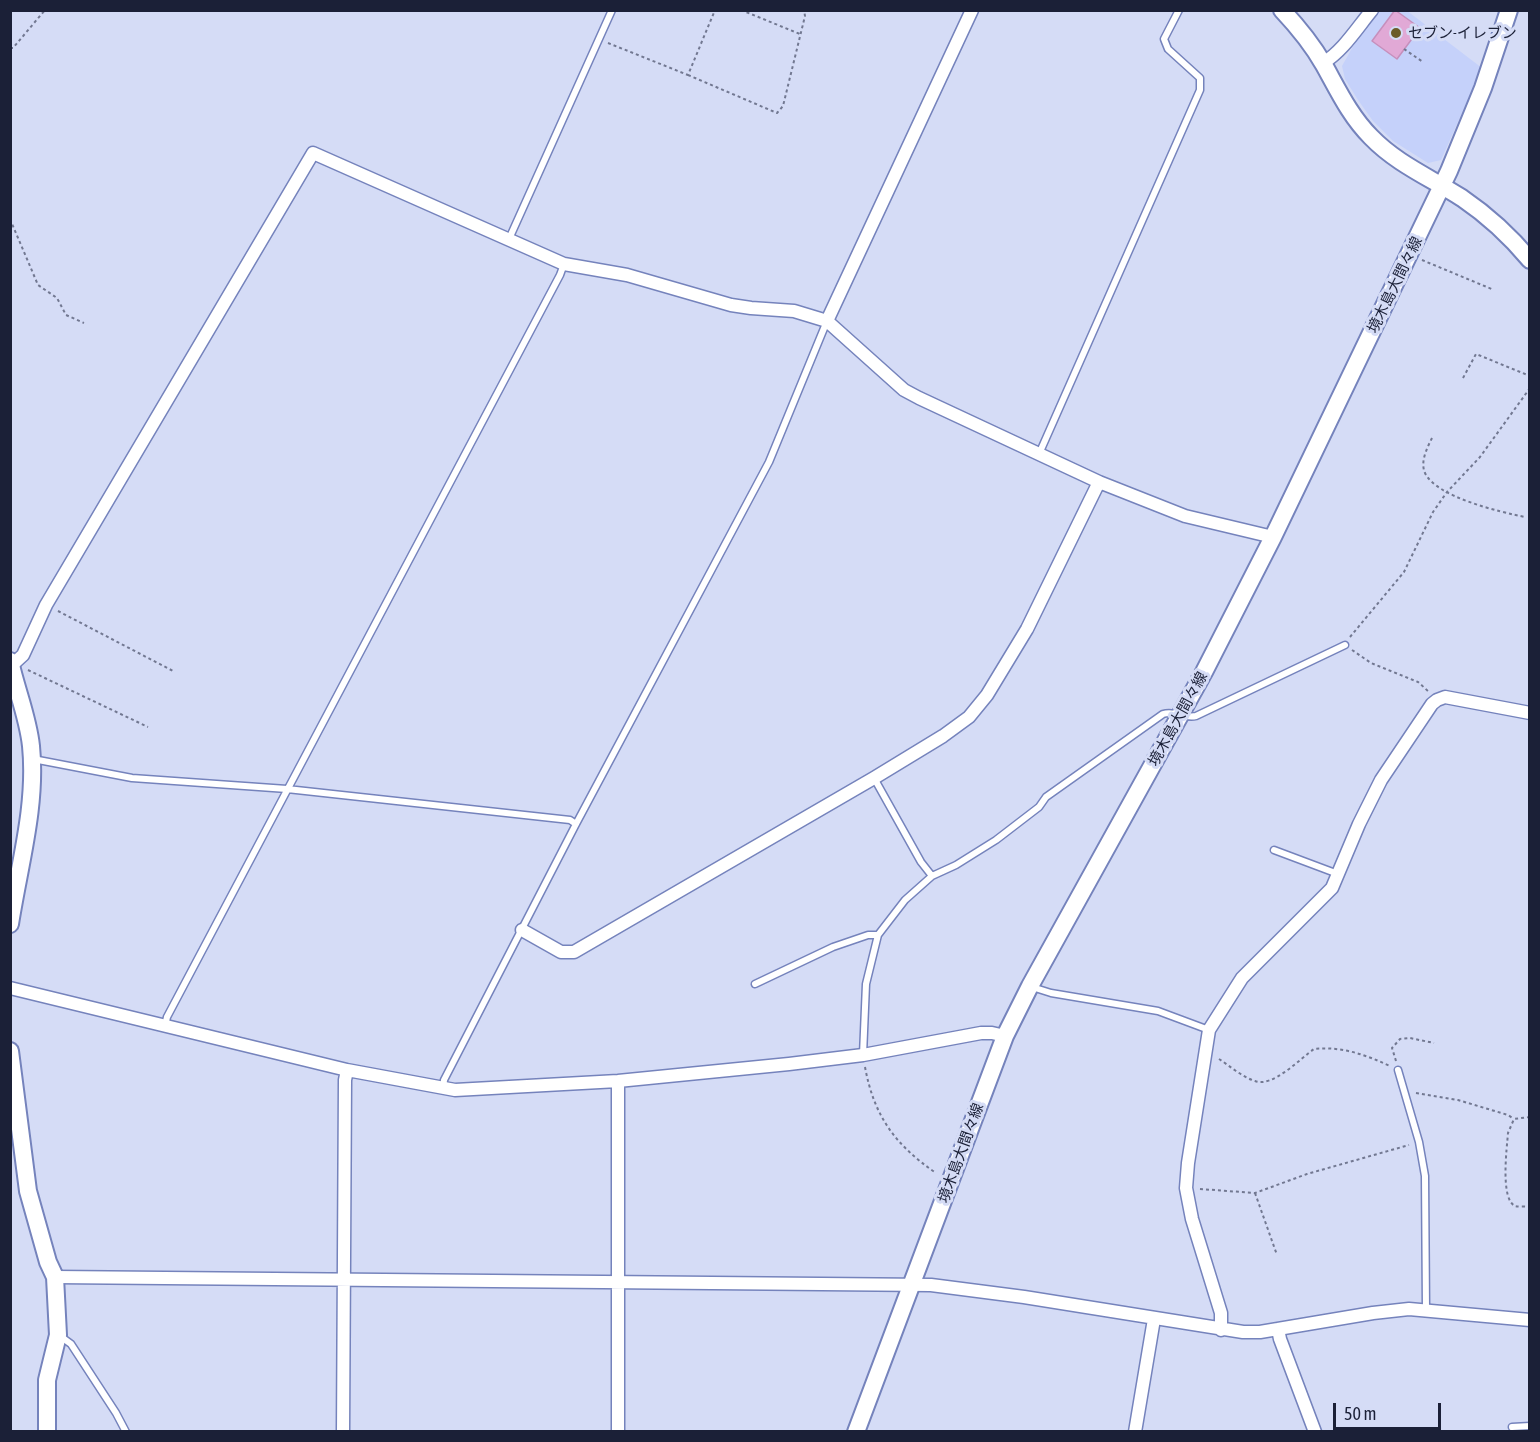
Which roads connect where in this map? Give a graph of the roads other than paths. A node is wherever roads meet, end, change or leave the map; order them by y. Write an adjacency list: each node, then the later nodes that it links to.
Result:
1 (612, 10): 9 (lane)
2 (972, 10): 12 (street)
3 (1179, 10): 13 (lane)
4 (1282, 10): 7 (main road)
5 (1372, 10): 7 (street)
6 (1509, 10): 8 (main road, 境木島大間々線)
7 (1323, 63): 8 (main road)
8 (1442, 187): 10 (main road); 15 (main road, 境木島大間々線)
9 (509, 240): 11 (street); 17 (street)
10 (1530, 260)
11 (564, 264): 12 (street); 22 (lane)
12 (827, 321): 13 (street); 23 (lane)
13 (1038, 454): 14 (street)
14 (1099, 482): 15 (street); 21 (street)
15 (1273, 537): 19 (main road, 境木島大間々線)
16 (1345, 645): 19 (lane)
17 (15, 661): 20 (main road)
18 (1530, 712): 25 (street)
19 (1180, 714): 26 (lane); 31 (main road, 境木島大間々線)
20 (32, 759): 22 (lane); 27 (main road)
21 (874, 778): 26 (lane); 28 (street)
22 (287, 789): 23 (lane); 33 (lane)
23 (576, 824): 28 (lane)
24 (1274, 850): 25 (lane)
25 (1338, 874): 34 (street)
26 (932, 876): 29 (lane)
27 (10, 924)
28 (522, 930): 41 (lane)
29 (878, 934): 30 (lane); 37 (lane)
30 (755, 984)
31 (1030, 986): 34 (lane); 35 (main road, 境木島大間々線)
32 (10, 988): 33 (street)
33 (165, 1026): 38 (street)
34 (1209, 1030): 50 (street)
35 (1005, 1036): 37 (street); 45 (main road, 境木島大間々線)
36 (10, 1051): 42 (main road)
37 (863, 1055): 40 (street)
38 (347, 1070): 41 (street); 43 (street)
39 (1398, 1070): 46 (lane)
40 (618, 1081): 41 (street); 44 (street)
41 (443, 1089)
42 (55, 1277): 43 (street); 51 (main road)
43 (345, 1280): 44 (street); 56 (street)
44 (619, 1282): 45 (street); 57 (street)
45 (912, 1285): 47 (street); 58 (main road, 境木島大間々線)
46 (1426, 1310): 48 (street); 49 (street)
47 (1154, 1319): 50 (street); 59 (street)
48 (1530, 1320)
49 (1278, 1329): 50 (street); 60 (street)
50 (1221, 1330)
51 (58, 1335): 54 (main road); 55 (lane)
52 (1530, 1426): 53 (lane)
53 (1512, 1427)
54 (47, 1431)
55 (126, 1431)
56 (343, 1431)
57 (618, 1431)
58 (856, 1431)
59 (1136, 1431)
60 (1315, 1431)

